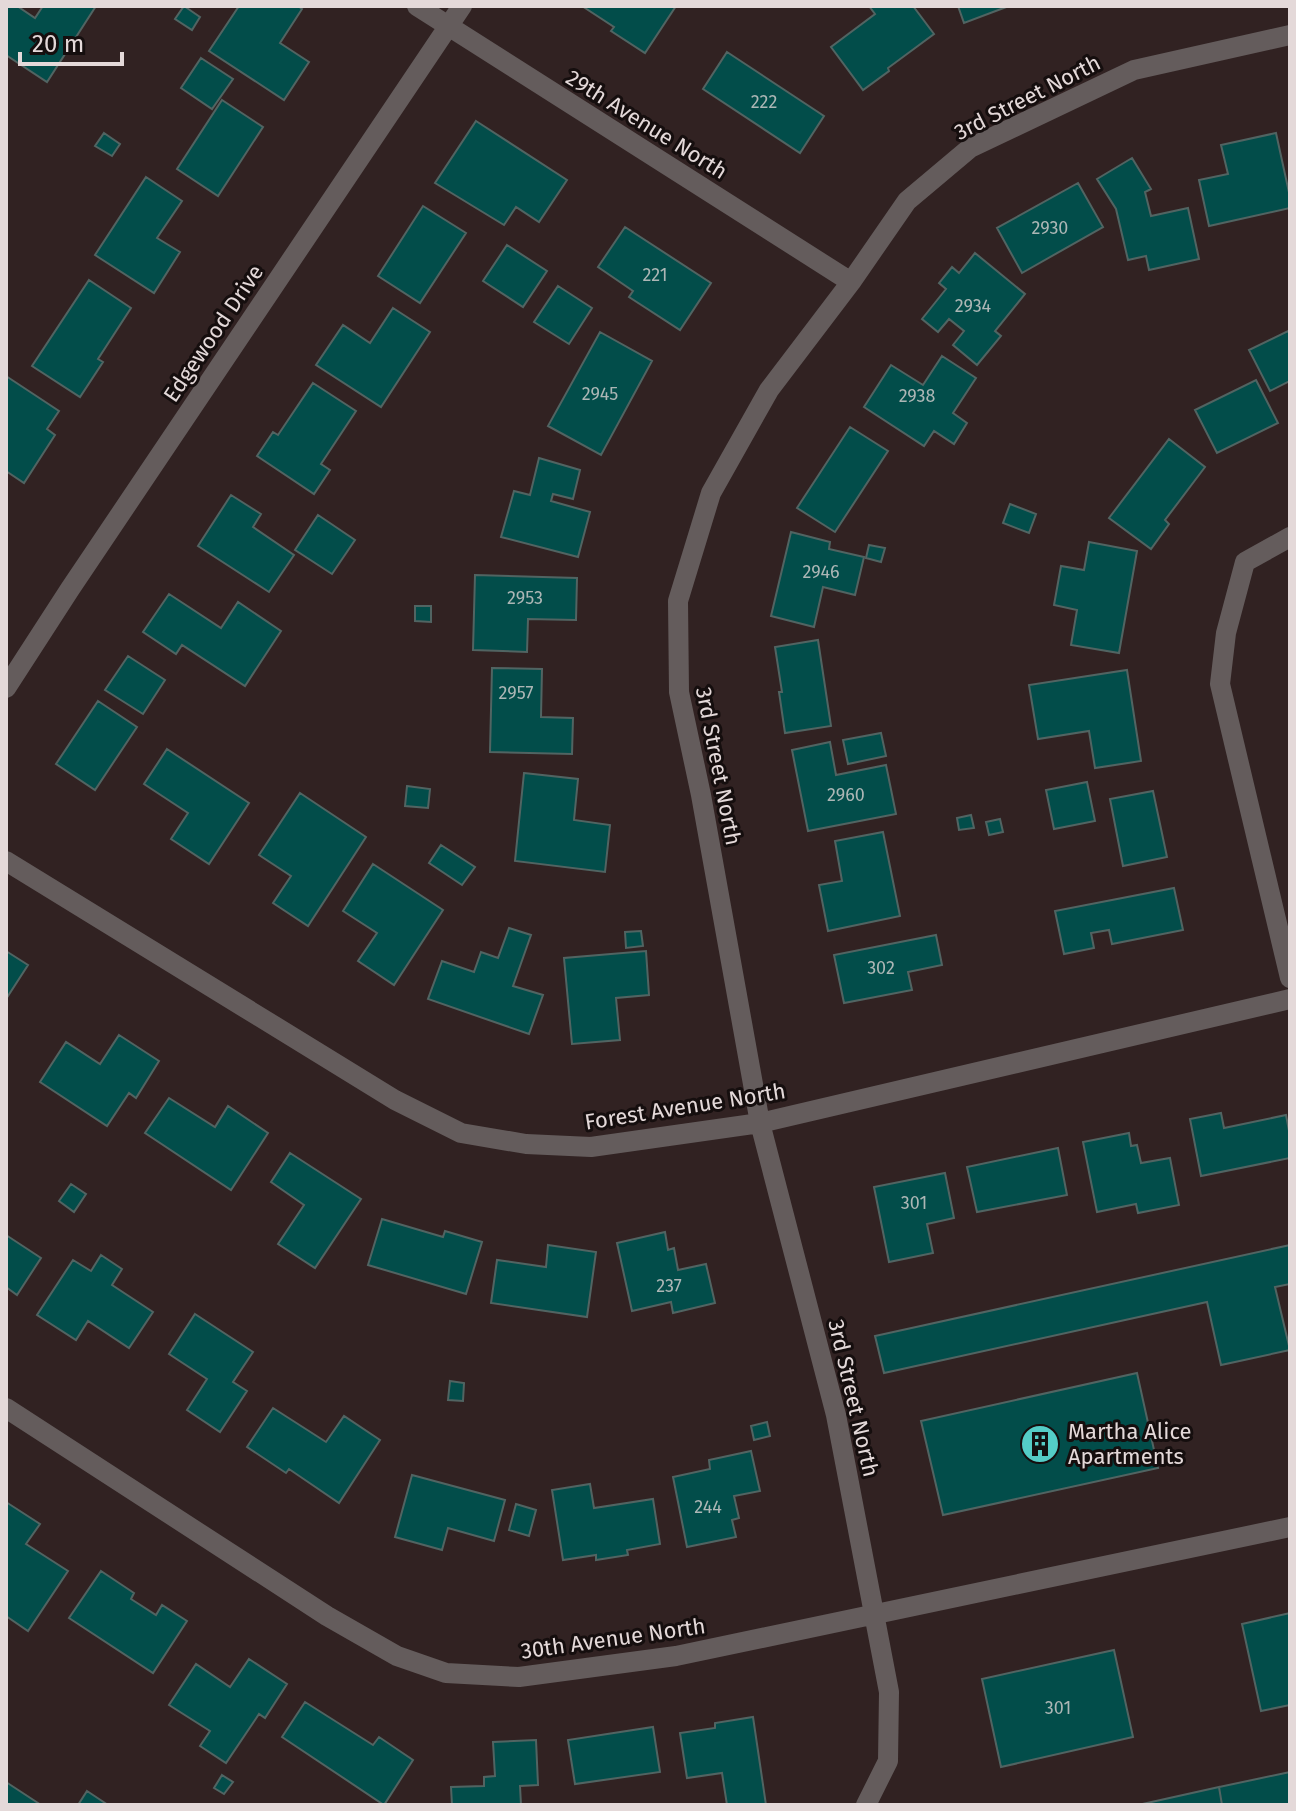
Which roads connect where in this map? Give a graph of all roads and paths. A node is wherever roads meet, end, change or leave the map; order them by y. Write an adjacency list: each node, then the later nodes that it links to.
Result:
1 (417, 6): 3 (street, 29th Avenue North)
2 (462, 6): 3 (street, Edgewood Drive)
3 (449, 26): 5 (street, 29th Avenue North); 7 (street, Edgewood Drive)
4 (1290, 35): 5 (street, 3rd Street North)
5 (851, 282): 11 (street, 3rd Street North)
6 (1290, 537): 9 (street)
7 (6, 688)
8 (6, 861): 11 (street, Forest Avenue North)
9 (1290, 978)
10 (1290, 999): 11 (street, Forest Avenue North)
11 (760, 1123): 14 (street, 3rd Street North)
12 (6, 1408): 14 (street, 30th Avenue North)
13 (1290, 1527): 14 (street, 30th Avenue North)
14 (874, 1615): 15 (street, 3rd Street North)
15 (866, 1805)

